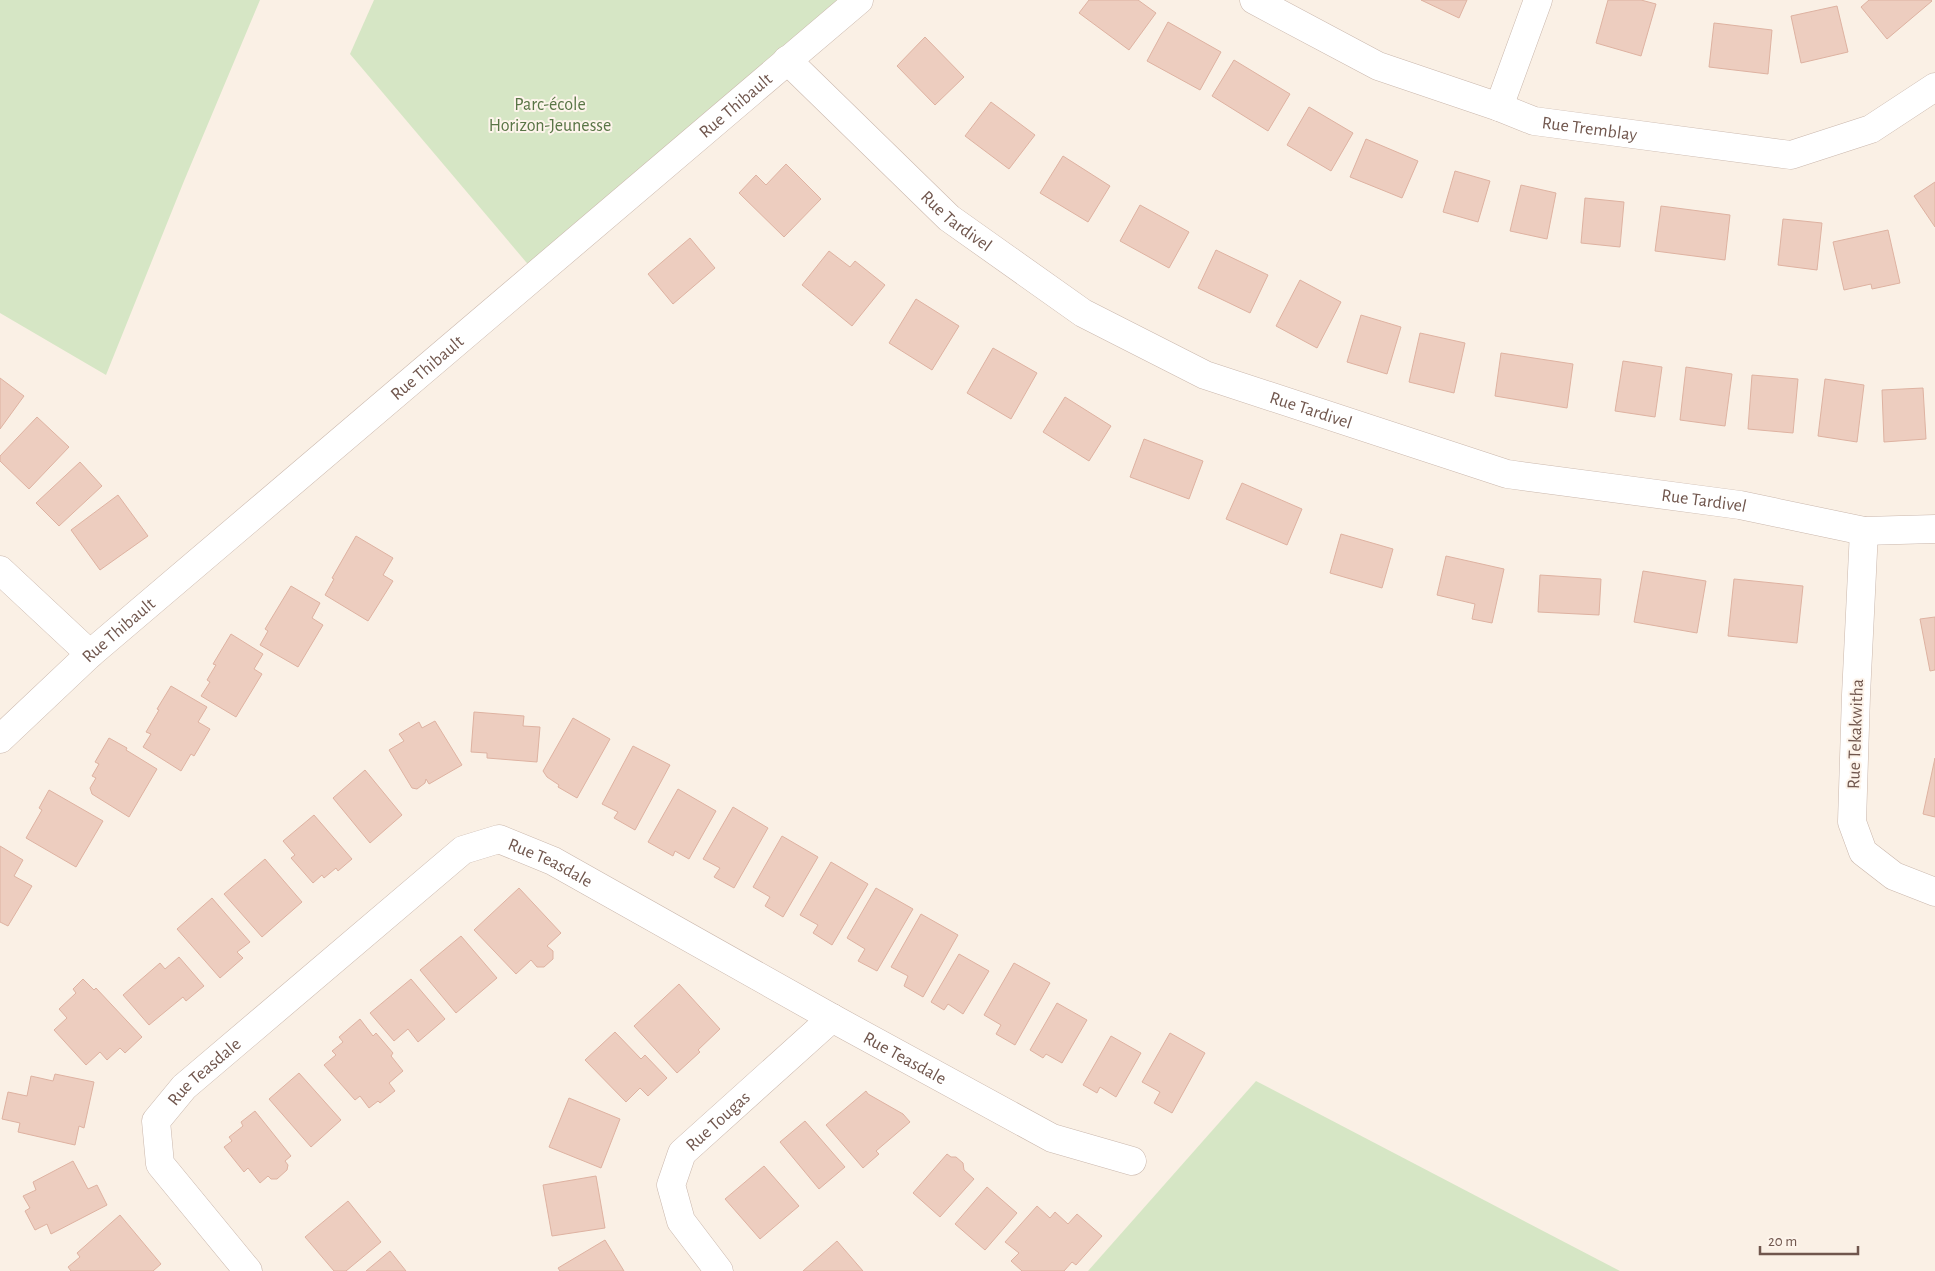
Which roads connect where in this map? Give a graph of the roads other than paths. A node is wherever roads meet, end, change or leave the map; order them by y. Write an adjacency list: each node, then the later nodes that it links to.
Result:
1 (859, 0): 4 (street, Rue Thibault)
2 (1254, 0): 6 (street, Rue Tremblay)
3 (1538, 0): 6 (street)
4 (787, 60): 8 (street, Rue Tardivel); 10 (street, Rue Thibault)
5 (1935, 87): 6 (street, Rue Tremblay)
6 (1499, 106)
7 (1935, 529): 8 (street, Rue Tardivel)
8 (1864, 531): 12 (street, Rue Tekakwitha)
9 (0, 570): 10 (street)
10 (90, 654): 11 (street, Rue Thibault)
11 (0, 739)
12 (1935, 892)
13 (832, 1018): 14 (street, Rue Teasdale); 15 (street, Rue Teasdale); 16 (street, Rue Tougas)
14 (1132, 1161)
15 (248, 1271)
16 (719, 1271)

